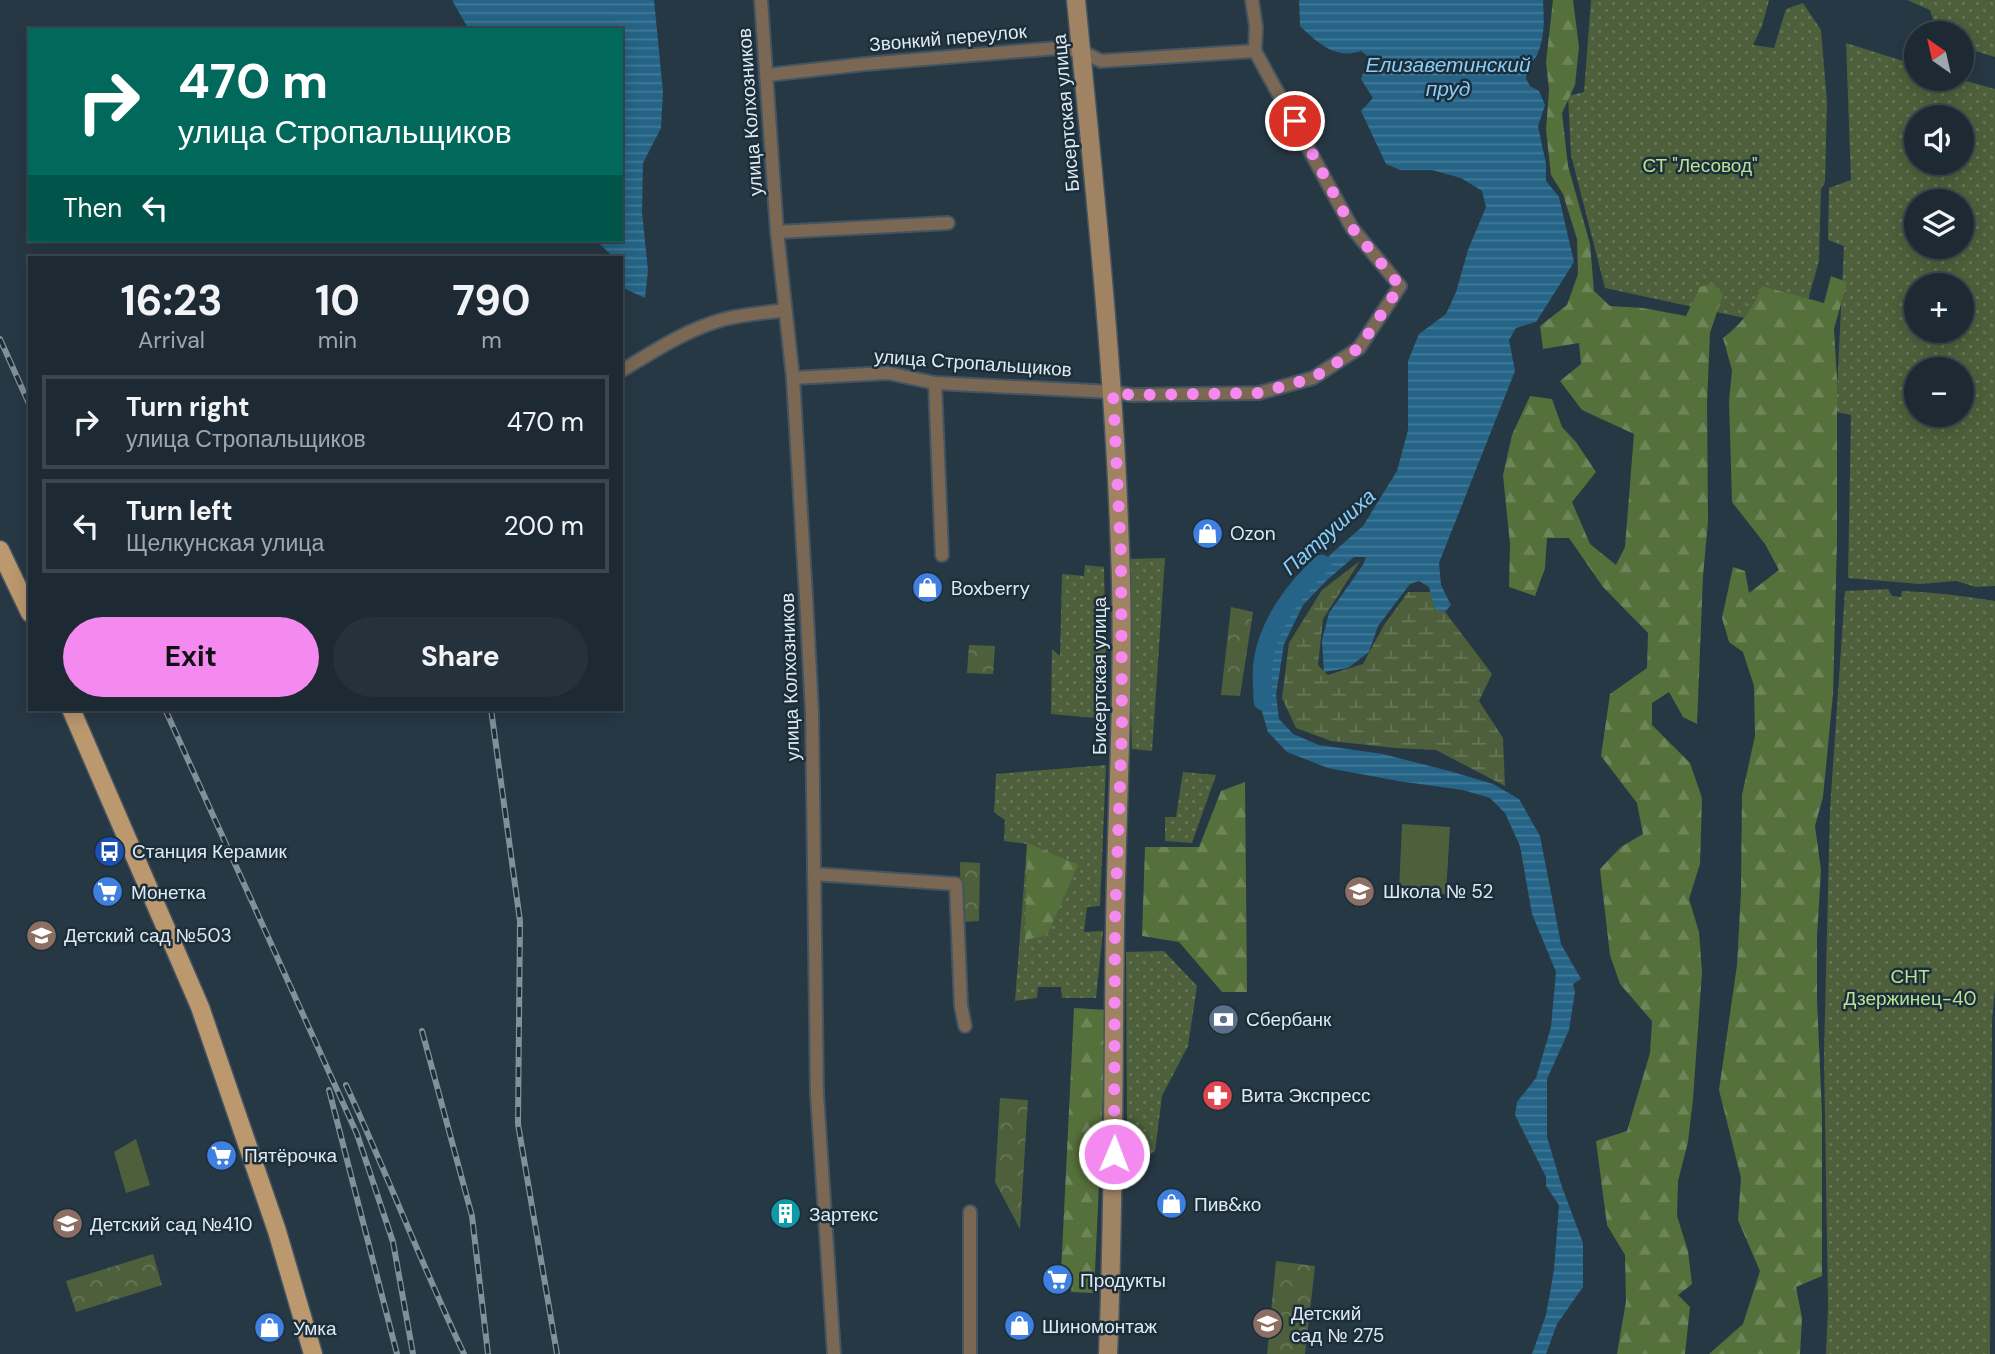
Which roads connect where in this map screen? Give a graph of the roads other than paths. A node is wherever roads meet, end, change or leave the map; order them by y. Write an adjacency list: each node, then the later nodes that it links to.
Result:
1 (761, 0): 6 (street, улица Колхозников)
2 (1076, 0): 4 (main road, Бисертская улица)
3 (1252, 0): 5 (street)
4 (1081, 51): 5 (street, Звонкий переулок); 6 (street, Звонкий переулок); 13 (main road, Бисертская улица)
5 (1255, 51): 13 (street, улица Стропальщиков)
6 (767, 75): 8 (street, улица Колхозников)
7 (948, 223): 8 (street)
8 (777, 232): 9 (street, улица Колхозников)
9 (785, 310): 10 (street); 11 (street, улица Колхозников)
10 (623, 371)
11 (793, 378): 12 (street, улица Стропальщиков); 18 (street, улица Колхозников)
12 (935, 383): 13 (street, улица Стропальщиков); 15 (street)
13 (1113, 392): 24 (main road, Бисертская улица)
14 (0, 550): 16 (main road)
15 (942, 555)
16 (28, 609)
17 (72, 711): 21 (main road)
18 (814, 874): 19 (street); 22 (street, улица Колхозников)
19 (965, 1027)
20 (970, 1212): 23 (street)
21 (313, 1354)
22 (834, 1354)
23 (970, 1354)
24 (1108, 1354)

